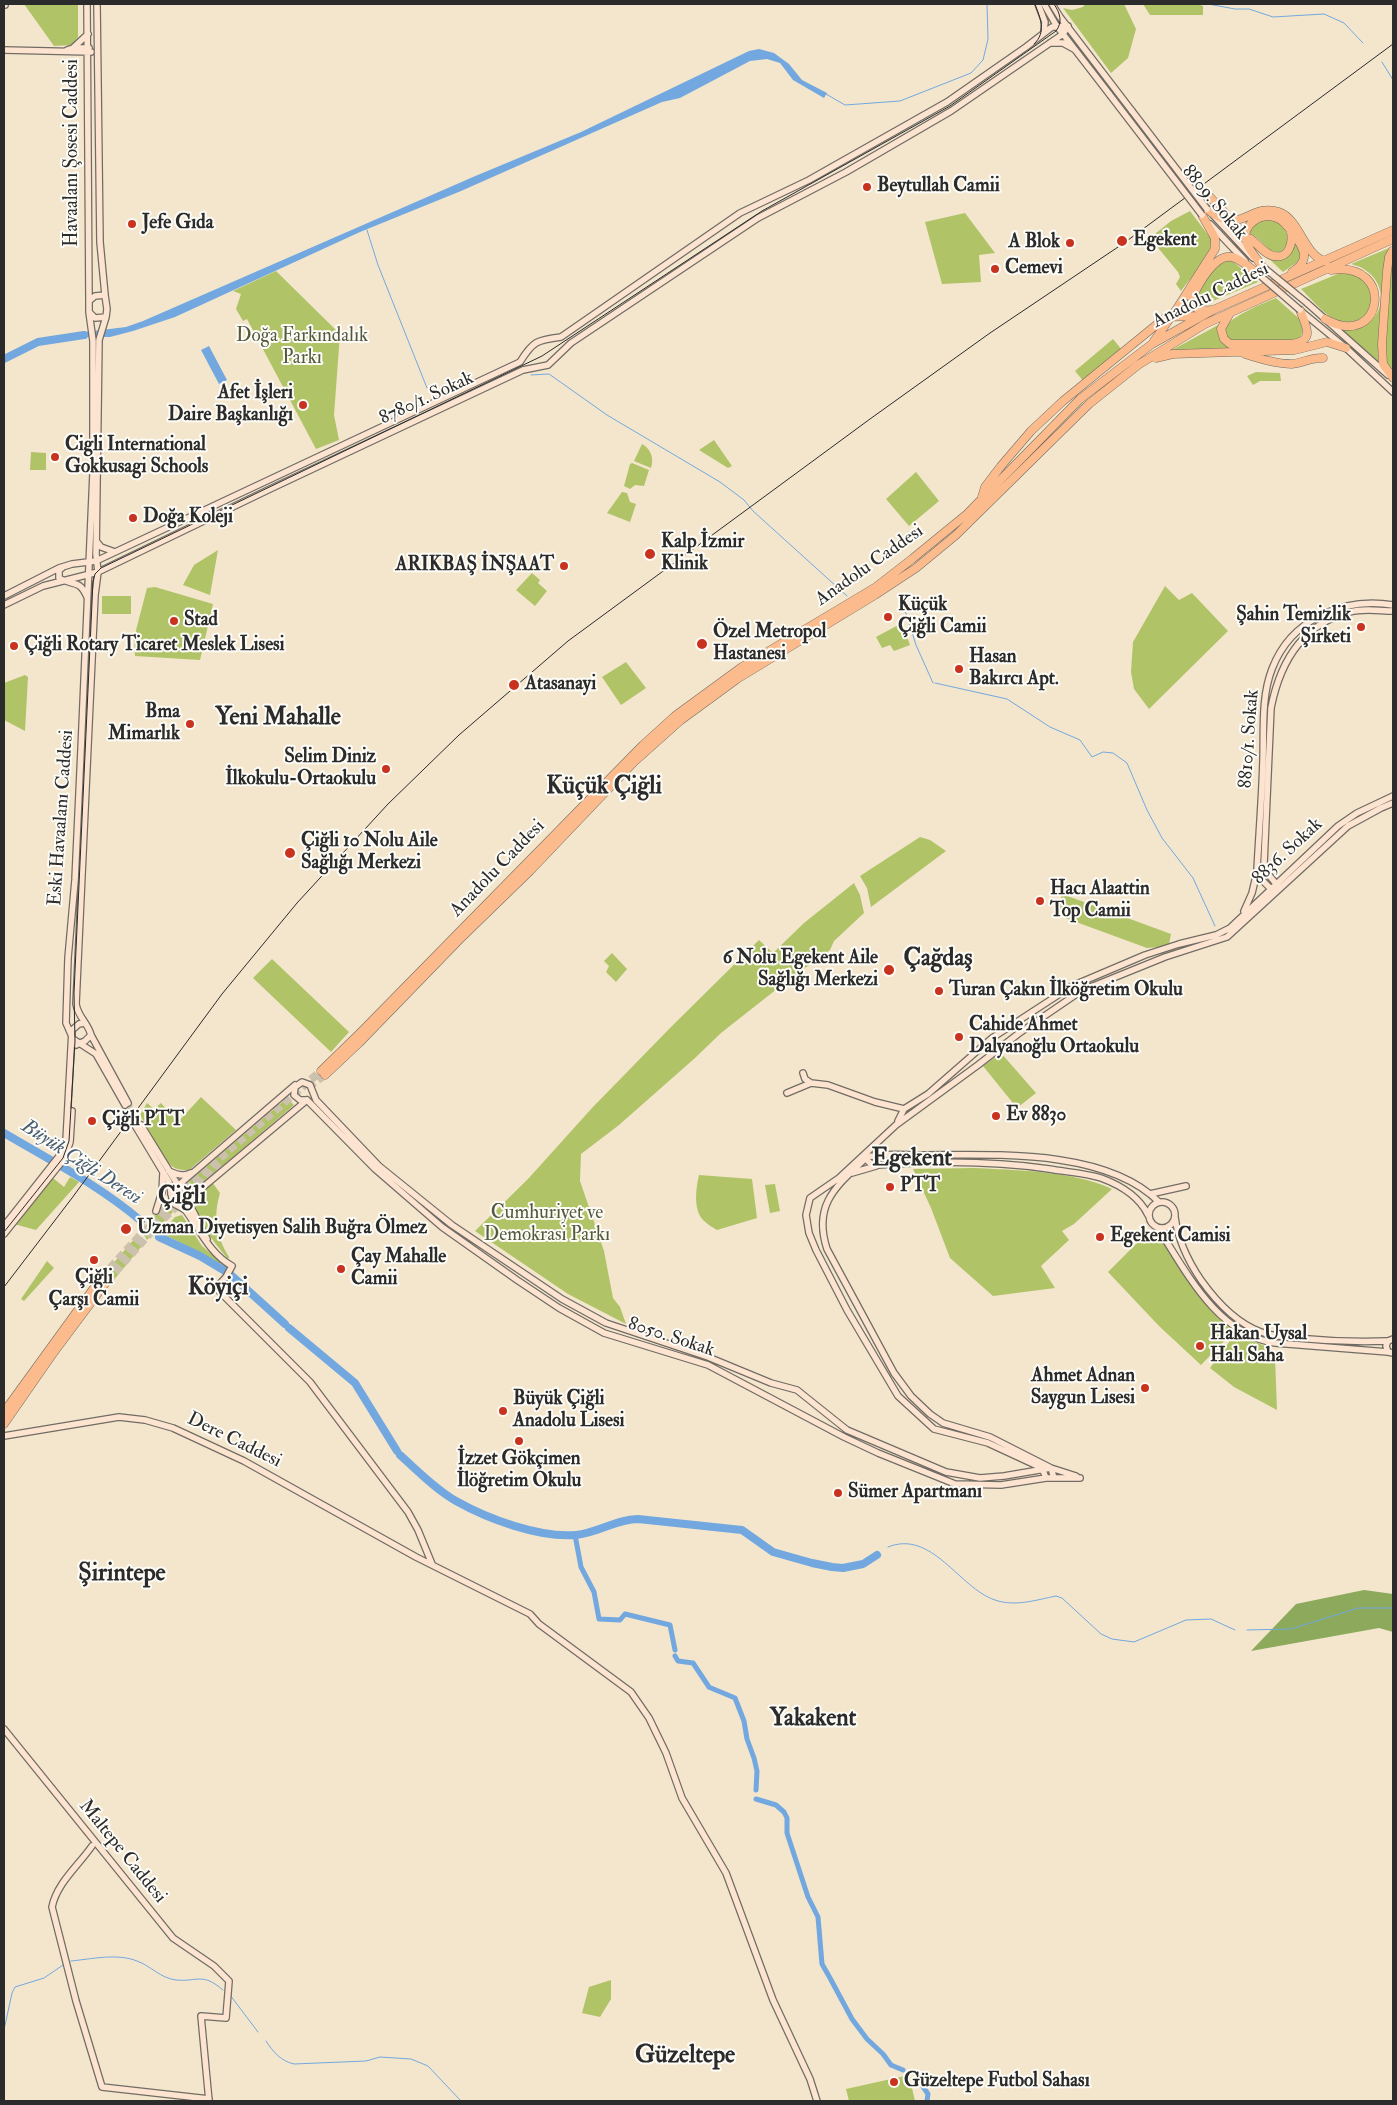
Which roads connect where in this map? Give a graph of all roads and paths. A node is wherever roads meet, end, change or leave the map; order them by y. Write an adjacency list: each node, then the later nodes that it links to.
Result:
1 (87, 4): 9 (street, Havaalanı Şosesi Caddesi)
2 (97, 4): 16 (street, Havaalanı Şosesi Caddesi)
3 (1038, 4): 8 (street)
4 (1044, 4): 6 (street, 8809. Sokak)
5 (1052, 4): 7 (street, 8809. Sokak)
6 (1056, 25): 7 (street); 8 (street, 8780/1. Sokak); 10 (street, 8809. Sokak)
7 (1068, 26): 10 (street); 19 (street, 8809. Sokak, bridge)
8 (1044, 31): 48 (street, 8780/1. Sokak)
9 (88, 34): 14 (street); 15 (street, Havaalanı Şosesi Caddesi)
10 (1063, 34): 11 (street, 8780/1. Sokak); 12 (street, 8809. Sokak)
11 (1048, 43): 12 (street); 49 (street, 8780/1. Sokak)
12 (1075, 49): 19 (street, 8809. Sokak, bridge)
13 (4, 50): 14 (street)
14 (72, 50): 15 (street); 17 (street)
15 (87, 50): 16 (street); 17 (street, Havaalanı Şosesi Caddesi)
16 (97, 51): 30 (street, Havaalanı Şosesi Caddesi)
17 (87, 69): 31 (street, Havaalanı Şosesi Caddesi)
18 (1206, 192): 20 (highway)
19 (1205, 212): 26 (highway); 27 (street, 8809. Sokak); 38 (highway)
20 (1225, 213)
21 (1290, 230): 24 (highway); 27 (highway); 29 (highway)
22 (1393, 230): 26 (highway, Anadolu Caddesi)
23 (1393, 239): 28 (highway, Anadolu Caddesi)
24 (1251, 240)
25 (1393, 250): 46 (highway)
26 (1326, 261): 29 (highway, Anadolu Caddesi)
27 (1259, 269): 32 (highway); 33 (street, 8809. Sokak, bridge); 39 (street, 8809. Sokak, bridge)
28 (1322, 272): 35 (highway, Anadolu Caddesi); 39 (highway)
29 (1287, 277): 32 (highway, Anadolu Caddesi)
30 (105, 295): 31 (street); 37 (street)
31 (89, 301): 34 (street)
32 (1213, 310): 36 (highway, Anadolu Caddesi)
33 (1300, 310): 35 (highway); 42 (street, 8809. Sokak)
34 (89, 312): 37 (street); 40 (street)
35 (1230, 313): 45 (highway, Anadolu Caddesi)
36 (1202, 315): 38 (highway); 41 (highway, Anadolu Caddesi)
37 (106, 317): 40 (street)
38 (1170, 317): 41 (highway); 50 (highway)
39 (1325, 319): 46 (street, 8809. Sokak)
40 (96, 340): 51 (street, Eski Havaalanı Caddesi); 54 (street, Eski Havaalanı Caddesi)
41 (1152, 344): 50 (highway, Anadolu Caddesi)
42 (1346, 348): 43 (highway); 47 (street, 8809. Sokak)
43 (1241, 353): 44 (highway); 45 (highway)
44 (1323, 358)
45 (1138, 365): 50 (highway, Anadolu Caddesi)
46 (1393, 379)
47 (1393, 392)
48 (435, 402): 49 (street); 52 (street, 8780/1. Sokak)
49 (438, 410): 56 (street, 8780/1. Sokak)
50 (981, 499)
51 (96, 542): 52 (street); 53 (street, Eski Havaalanı Caddesi)
52 (115, 552): 53 (street, 8780/1. Sokak)
53 (96, 561): 54 (street, 8780/1. Sokak); 56 (street, Eski Havaalanı Caddesi)
54 (88, 563): 55 (street, 8780/1. Sokak); 57 (street, Eski Havaalanı Caddesi)
55 (64, 566): 58 (street); 59 (street, 8780/1. Sokak)
56 (98, 572): 57 (street, 8780/1. Sokak); 69 (street, Eski Havaalanı Caddesi)
57 (88, 574): 58 (street, 8780/1. Sokak); 60 (street, Eski Havaalanı Caddesi)
58 (63, 580): 60 (street); 61 (street, 8780/1. Sokak)
59 (4, 596)
60 (88, 599): 71 (street, Eski Havaalanı Caddesi)
61 (4, 605)
62 (1393, 605): 66 (street, 8810/1. Sokak)
63 (1393, 611): 67 (street, 8810/1. Sokak)
64 (1393, 796): 67 (street, 8836. Sokak)
65 (1393, 804): 67 (street)
66 (1257, 870): 67 (street); 68 (street, 8810/1. Sokak)
67 (1275, 888): 68 (street, 8836. Sokak); 80 (street)
68 (1240, 917): 79 (street, 8836. Sokak)
69 (84, 1023): 70 (street); 71 (street)
70 (91, 1035): 72 (street); 72 (street)
71 (71, 1036): 72 (street); 85 (street, Eski Havaalanı Caddesi)
72 (78, 1044): 85 (street)
73 (803, 1073): 74 (street)
74 (811, 1083): 77 (street); 79 (street)
75 (296, 1084): 76 (street); 78 (street); 89 (street)
76 (312, 1093): 78 (street); 112 (street, 8050. Sokak)
77 (787, 1093)
78 (307, 1100): 95 (street); 114 (street, 8050. Sokak)
79 (904, 1109): 80 (street)
80 (896, 1125): 82 (street)
81 (139, 1126): 88 (street)
82 (880, 1140): 83 (street); 84 (street)
83 (880, 1155): 84 (street); 94 (street)
84 (864, 1156): 86 (street); 90 (street); 112 (street)
85 (62, 1157): 87 (street)
86 (878, 1165): 90 (street); 99 (street)
87 (52, 1170): 101 (street); 103 (street)
88 (165, 1171): 89 (street); 91 (street); 93 (street); 98 (street)
89 (196, 1172): 91 (street)
90 (850, 1173): 113 (street)
91 (179, 1186): 93 (street); 95 (street)
92 (1186, 1186): 94 (street)
93 (171, 1194): 97 (street)
94 (1150, 1194): 96 (street)
95 (190, 1200): 97 (street); 104 (street)
96 (1159, 1202): 99 (street); 100 (street)
97 (181, 1207): 104 (street)
98 (156, 1211)
99 (1148, 1215): 102 (street)
100 (1175, 1217): 102 (street); 105 (street)
101 (4, 1226)
102 (1158, 1228): 106 (street)
103 (4, 1234)
104 (213, 1249): 116 (street)
105 (1222, 1306): 106 (street); 107 (street)
106 (1216, 1311): 108 (street)
107 (1390, 1340): 108 (street)
108 (1391, 1352)
109 (4, 1412): 110 (highway)
110 (4, 1424)
111 (4, 1436): 116 (street, Dere Caddesi)
112 (1042, 1468): 113 (street); 114 (street)
113 (1051, 1468): 115 (street); 115 (street, 8050. Sokak)
114 (1046, 1478): 115 (street, 8050. Sokak)
115 (1054, 1478)
116 (432, 1564): 120 (street, Dere Caddesi)
117 (4, 1729): 119 (street, Maltepe Caddesi)
118 (92, 1846): 119 (street)
119 (209, 2100)
120 (817, 2101)

